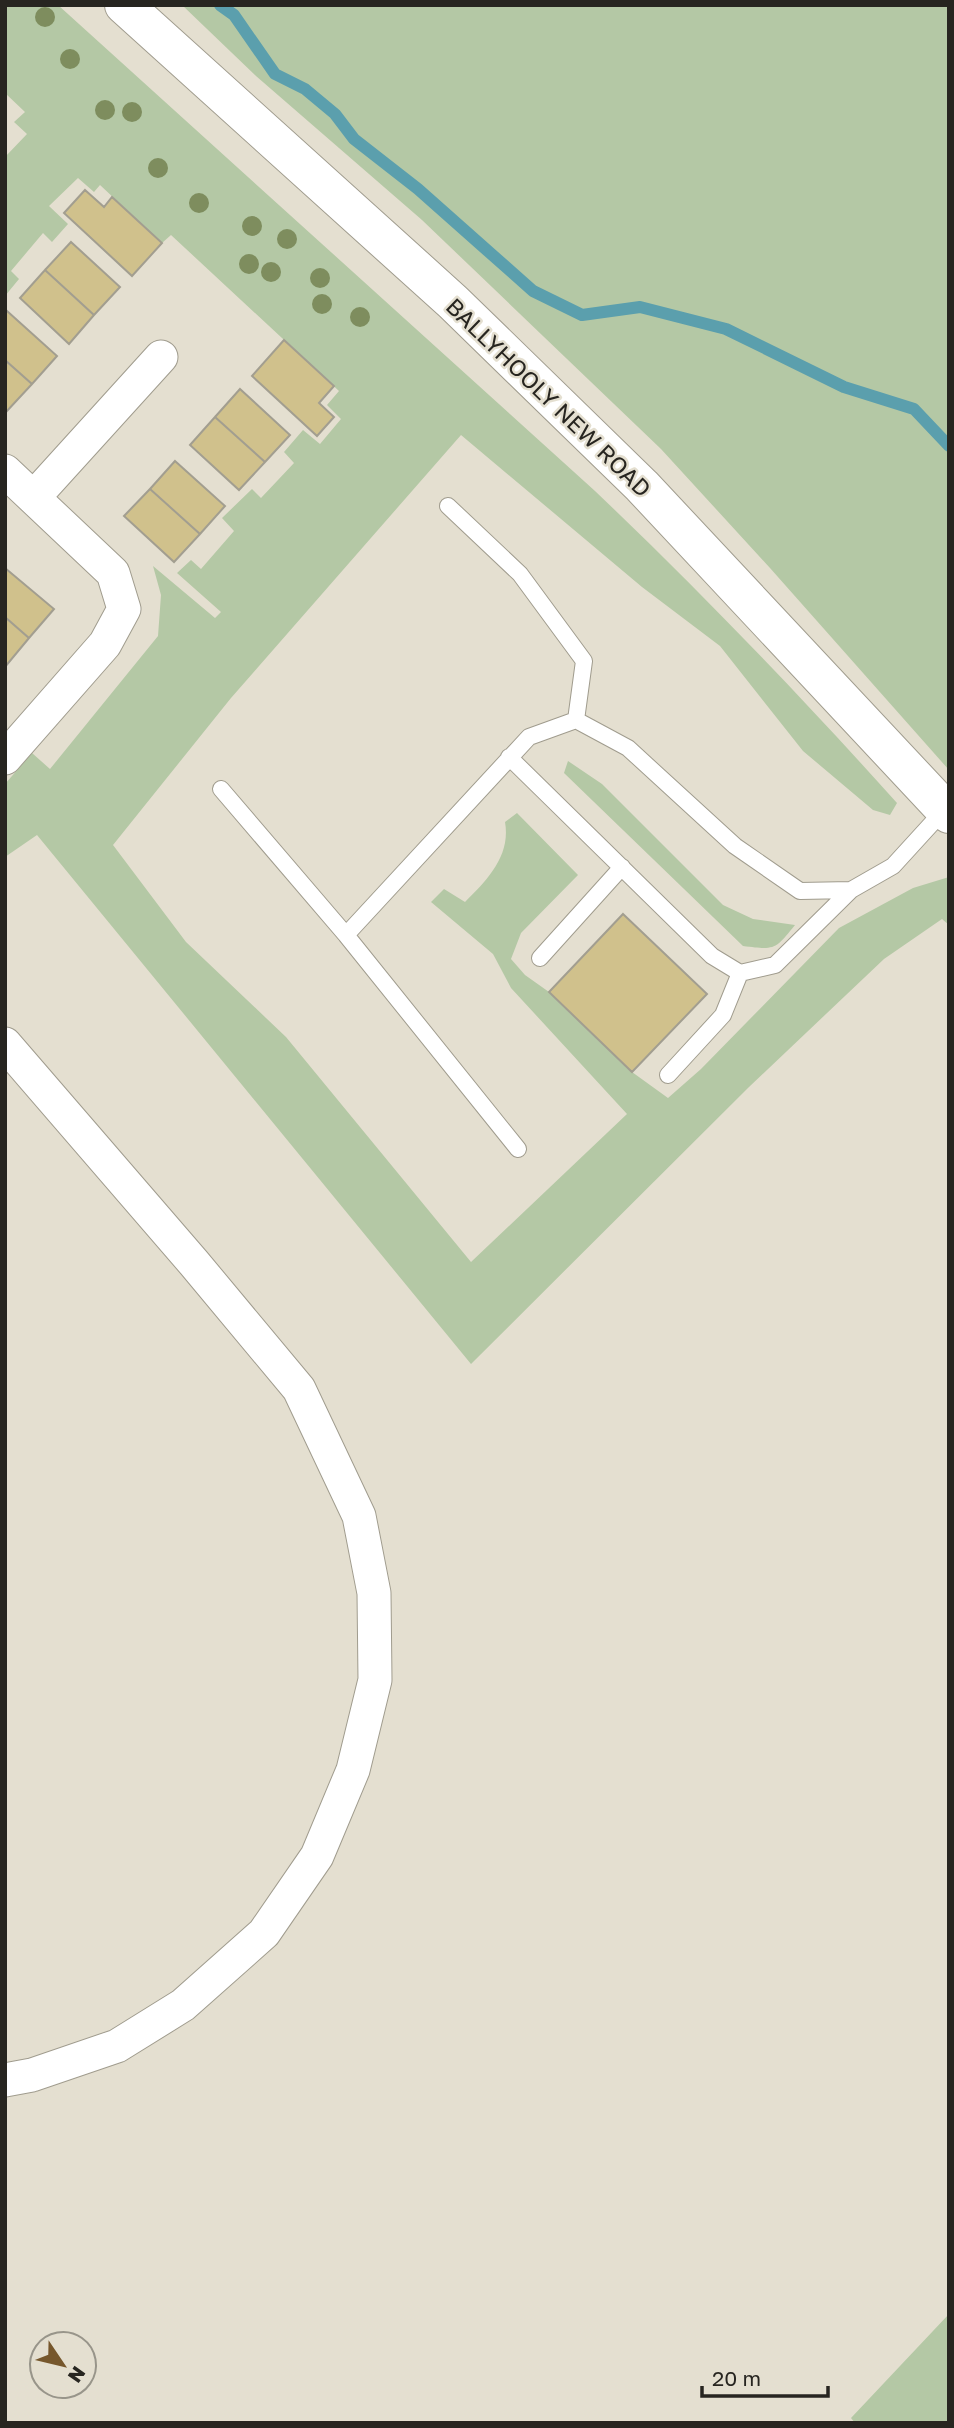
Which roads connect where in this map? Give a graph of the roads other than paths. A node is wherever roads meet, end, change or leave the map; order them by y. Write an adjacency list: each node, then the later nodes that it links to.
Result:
1 (124, 5): 10 (main road, BALLYHOOLY NEW ROAD)
2 (161, 356): 4 (street)
3 (5, 471): 4 (street)
4 (34, 497): 8 (street)
5 (448, 506): 6 (lane)
6 (576, 720): 7 (lane); 12 (lane)
7 (509, 757): 11 (lane); 13 (lane)
8 (5, 758)
9 (221, 789): 13 (lane)
10 (947, 811): 12 (lane)
11 (622, 867): 14 (lane); 15 (lane)
12 (851, 890): 15 (lane)
13 (346, 935): 18 (lane)
14 (540, 958)
15 (740, 973): 17 (lane)
16 (5, 1045): 19 (street)
17 (668, 1075)
18 (518, 1149)
19 (5, 2080)

